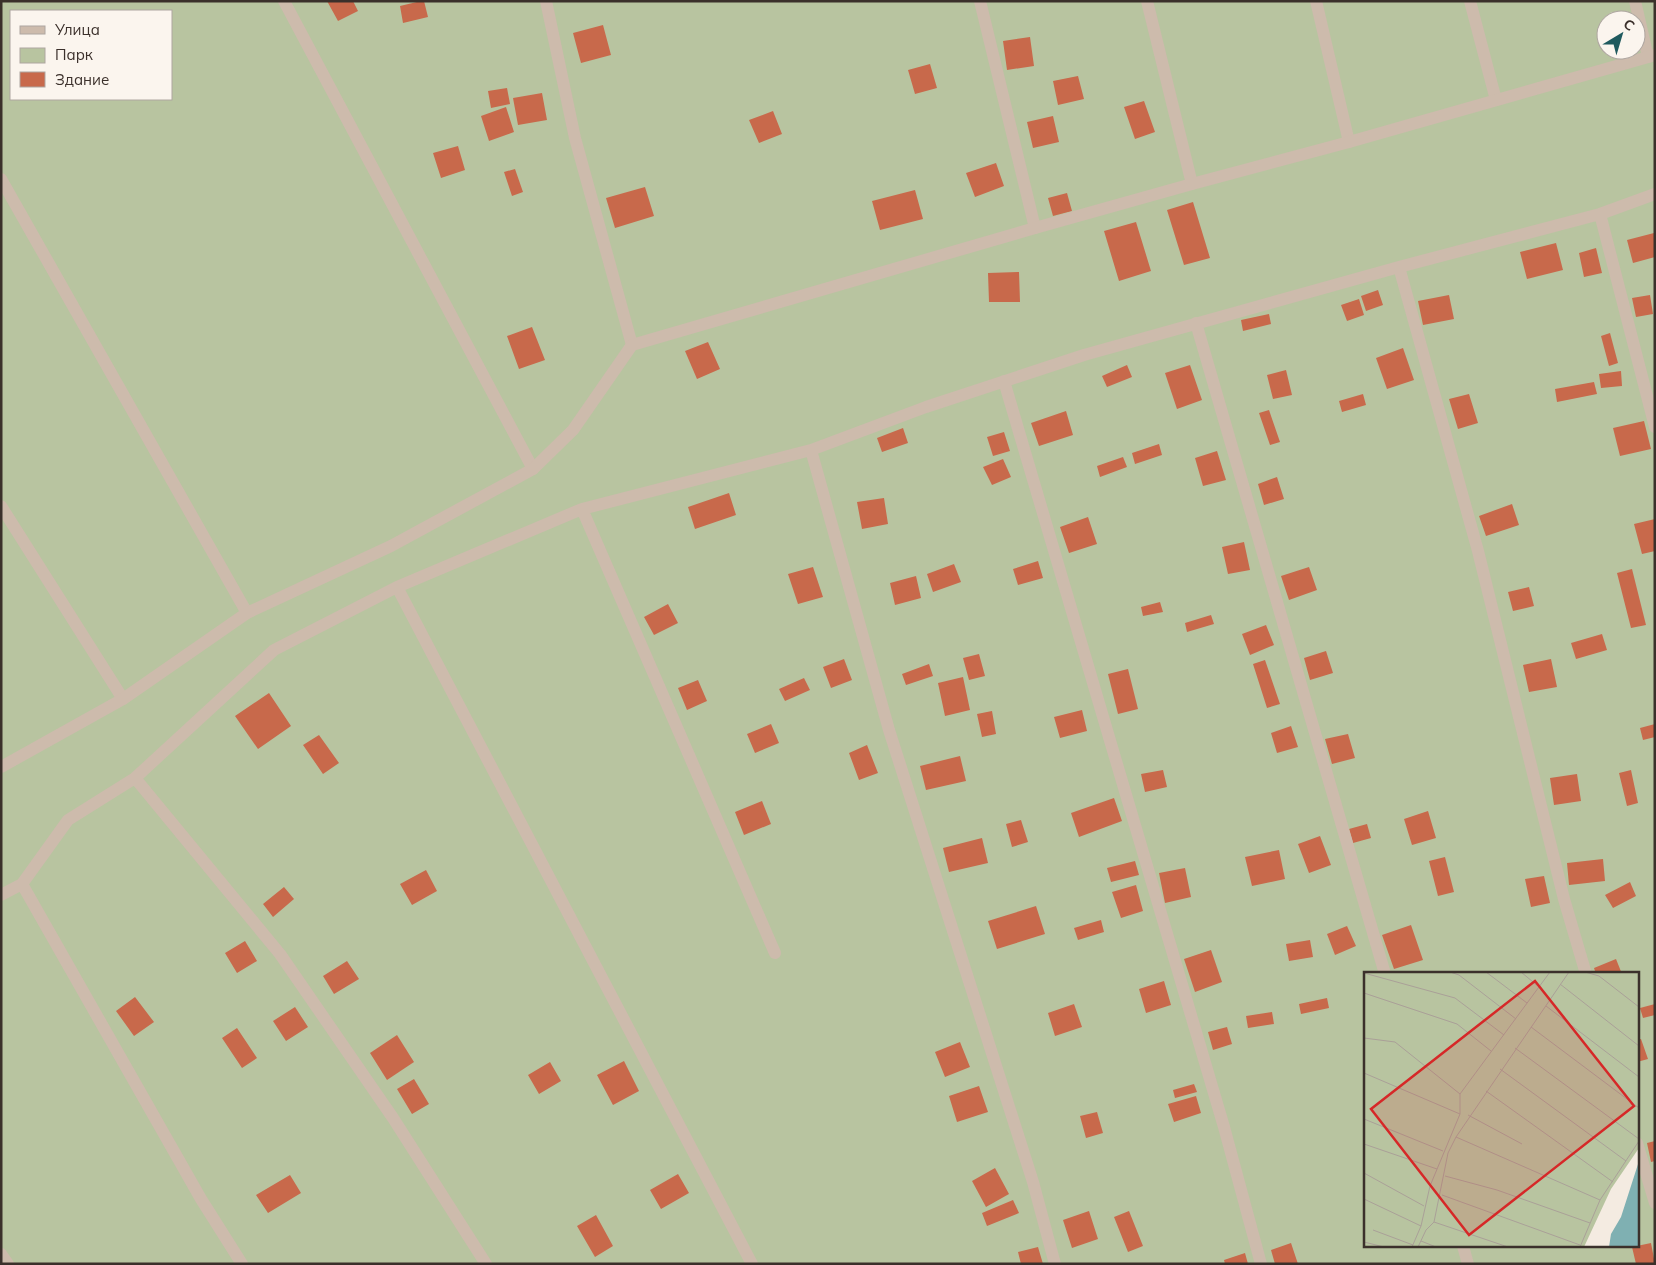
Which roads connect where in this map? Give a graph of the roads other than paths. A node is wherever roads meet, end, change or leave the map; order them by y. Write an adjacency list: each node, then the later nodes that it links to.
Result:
1 (284, 1): 22 (street)
2 (546, 1): 18 (street)
3 (980, 1): 15 (street)
4 (1147, 1): 12 (street)
5 (1316, 1): 10 (street)
6 (1470, 1): 9 (street)
7 (1635, 1): 8 (street)
8 (1651, 56): 9 (street)
9 (1496, 100): 10 (street)
10 (1349, 142): 12 (street)
11 (1, 179): 26 (street)
12 (1192, 184): 15 (street)
13 (1655, 194): 14 (street)
14 (1600, 214): 16 (street); 20 (street)
15 (1035, 228): 18 (street)
16 (1399, 267): 17 (street); 34 (street)
17 (1196, 323): 19 (street); 33 (street)
18 (632, 345): 22 (street)
19 (1004, 381): 21 (street); 44 (street)
20 (1655, 427)
21 (811, 450): 24 (street); 43 (street)
22 (534, 469): 26 (street)
23 (1, 506): 27 (street)
24 (582, 509): 25 (street); 32 (street)
25 (397, 587): 29 (street); 42 (street)
26 (248, 613): 27 (street)
27 (123, 699): 28 (street)
28 (1, 767)
29 (135, 778): 30 (street); 41 (street)
30 (22, 884): 31 (street); 40 (street)
31 (1, 895)
32 (775, 953)
33 (1385, 972)
34 (1585, 972)
35 (1638, 1146): 36 (street)
36 (1655, 1203)
37 (1464, 1248): 45 (street)
38 (1, 1254): 39 (street)
39 (8, 1264)
40 (242, 1264)
41 (486, 1264)
42 (752, 1264)
43 (1055, 1264)
44 (1261, 1264)
45 (1468, 1264)

